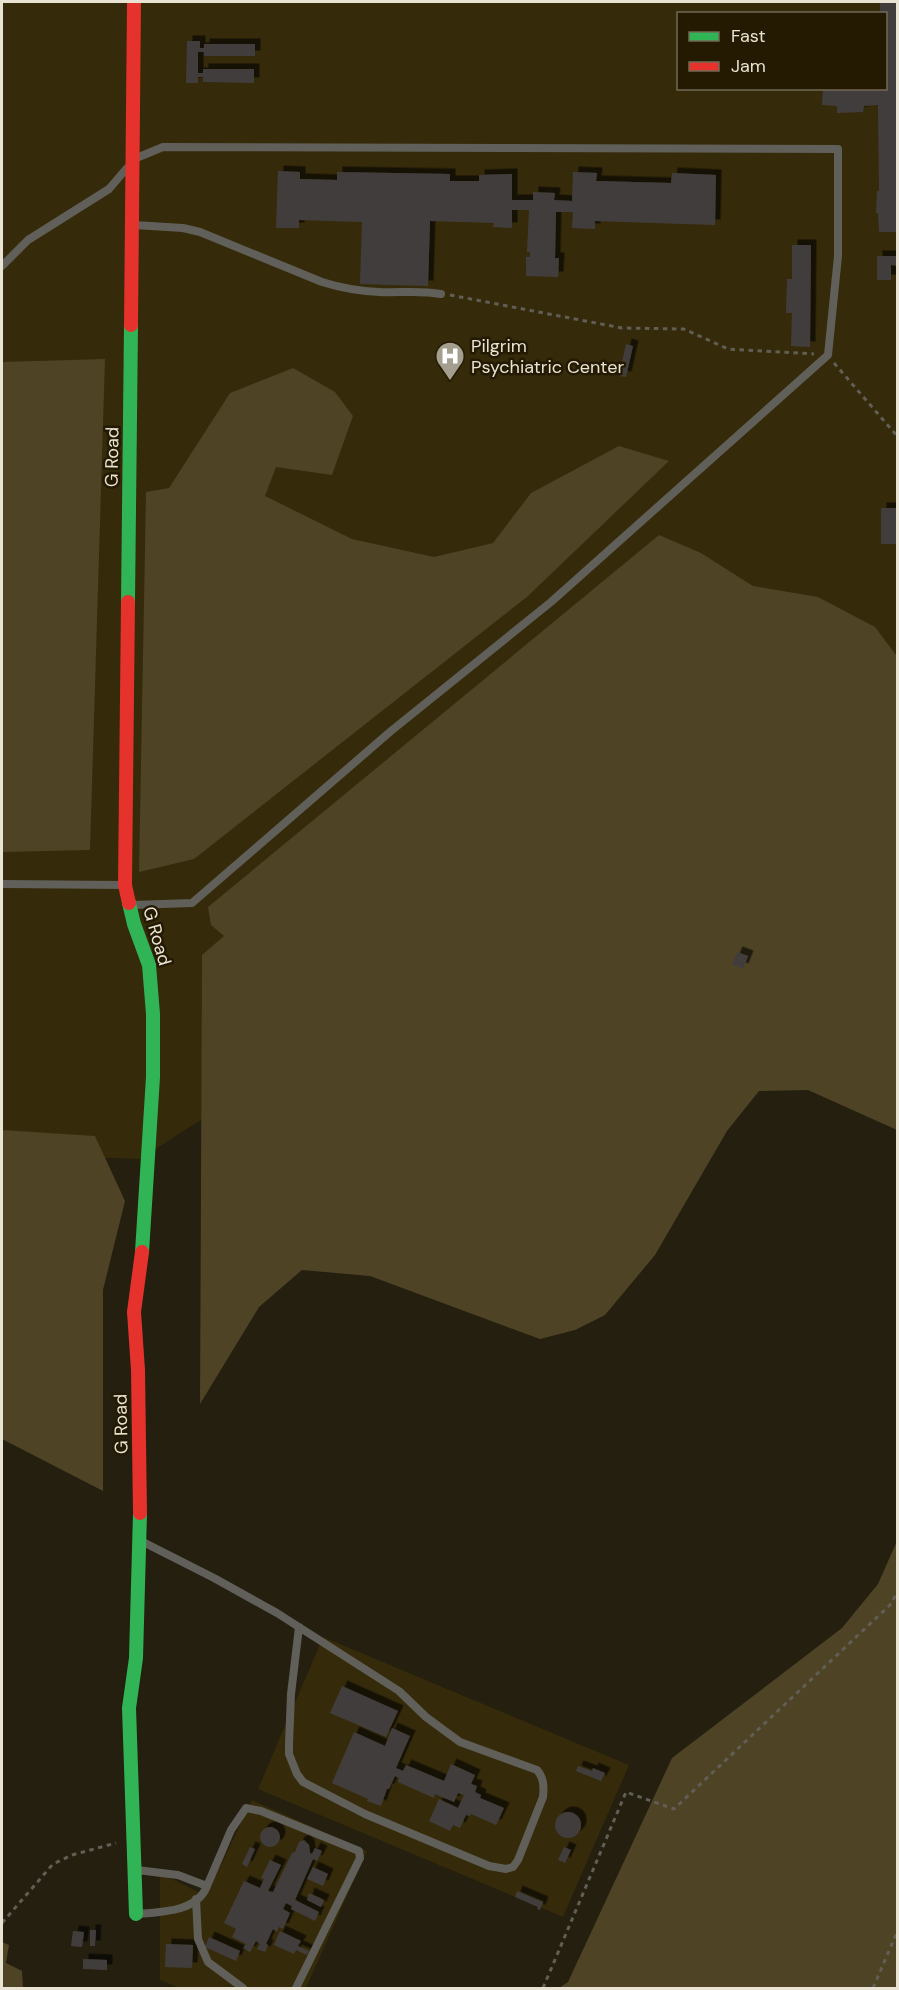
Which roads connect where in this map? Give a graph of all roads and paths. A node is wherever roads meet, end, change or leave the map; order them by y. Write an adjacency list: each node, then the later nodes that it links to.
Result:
1 (134, 2): 2 (street, G Road)
2 (134, 159): 3 (street, G Road); 4 (lane); 6 (lane)
3 (133, 225): 5 (lane); 9 (street, G Road)
4 (2, 266)
5 (441, 294): 6 (path)
6 (828, 355): 7 (path); 10 (lane)
7 (897, 437)
8 (2, 884): 9 (lane)
9 (125, 885): 10 (street, G Road)
10 (130, 906): 11 (street, G Road)
11 (140, 1540): 13 (lane); 14 (street, G Road)
12 (897, 1591): 23 (path)
13 (299, 1627): 13 (lane)
14 (134, 1838): 15 (street, G Road); 19 (path)
15 (135, 1870): 16 (lane); 18 (street, G Road)
16 (207, 1886): 17 (lane); 22 (lane)
17 (196, 1899): 18 (lane); 21 (lane)
18 (136, 1914)
19 (2, 1923)
20 (897, 1930): 24 (path)
21 (243, 1989)
22 (296, 1989)
23 (543, 1989)
24 (873, 1989)

